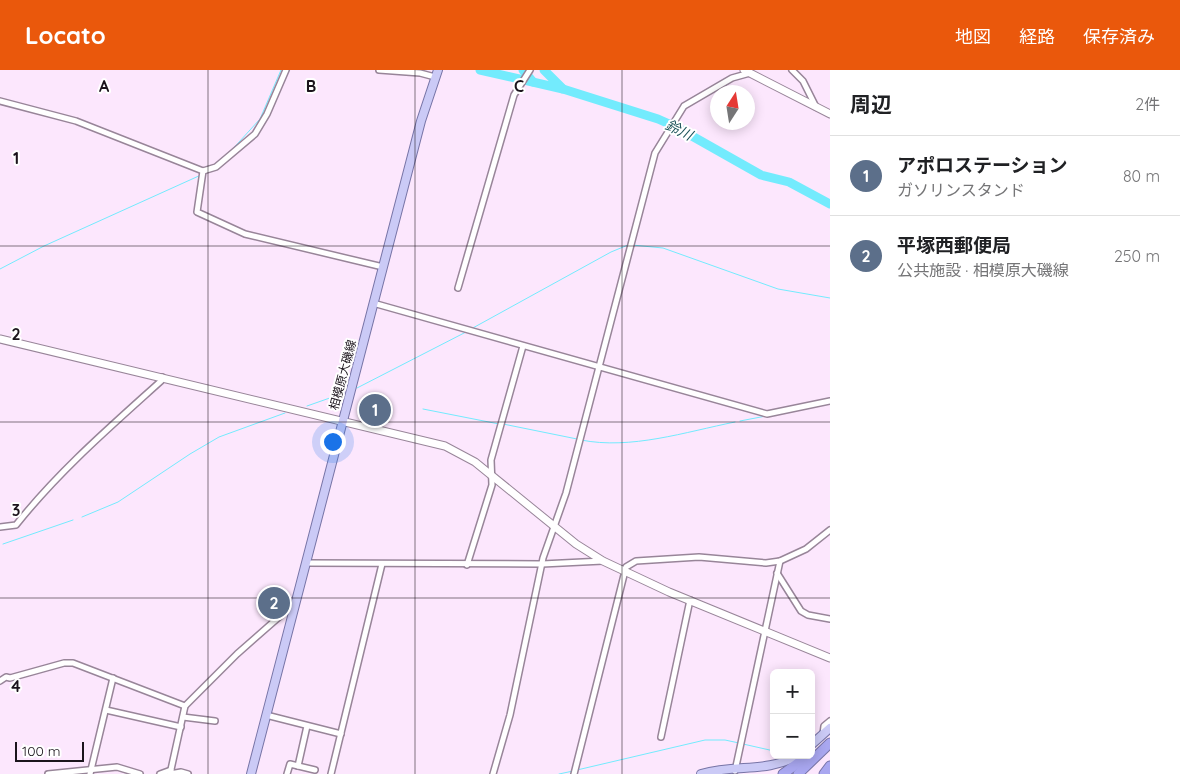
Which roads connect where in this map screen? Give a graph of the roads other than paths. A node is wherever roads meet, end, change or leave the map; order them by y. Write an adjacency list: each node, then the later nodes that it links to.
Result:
1 (286, 70): 10 (street)
2 (379, 70): 6 (street)
3 (530, 70): 12 (street)
4 (792, 70): 8 (street)
5 (747, 72): 8 (street); 16 (street)
6 (437, 74): 11 (main road, 相模原大磯線)
7 (0, 100): 10 (street)
8 (816, 107): 9 (street)
9 (830, 114)
10 (203, 171): 11 (street)
11 (383, 267): 13 (main road, 相模原大磯線)
12 (458, 288)
13 (373, 303): 15 (street); 19 (main road, 相模原大磯線)
14 (0, 339): 17 (street)
15 (523, 346): 16 (street); 20 (street)
16 (598, 366): 18 (street); 21 (street)
17 (162, 377): 19 (street); 22 (street)
18 (830, 401)
19 (342, 421): 20 (street); 26 (main road, 相模原大磯線)
20 (491, 475): 21 (street); 28 (street)
21 (554, 526): 25 (street); 29 (street)
22 (0, 528)
23 (830, 530): 24 (street)
24 (780, 561): 30 (street); 31 (street)
25 (603, 562): 29 (street); 30 (street)
26 (306, 563): 27 (street); 33 (main road, 相模原大磯線)
27 (382, 564): 28 (street); 48 (street)
28 (467, 564): 29 (street)
29 (542, 564): 70 (street)
30 (624, 572): 32 (street); 71 (street)
31 (777, 573): 34 (street); 35 (street)
32 (690, 600): 35 (street); 50 (street)
33 (294, 608): 39 (street); 41 (main road, 相模原大磯線)
34 (830, 619)
35 (764, 631): 36 (street); 62 (street)
36 (830, 658)
37 (113, 678): 38 (street); 39 (street); 40 (street)
38 (0, 681)
39 (185, 706): 42 (street)
40 (106, 710): 46 (street); 60 (street)
41 (266, 715): 45 (street); 67 (main road, 相模原大磯線)
42 (183, 717): 44 (street); 46 (street)
43 (830, 720): 49 (street)
44 (215, 721)
45 (308, 726): 48 (street); 57 (street)
46 (181, 727): 61 (street)
47 (830, 728): 49 (main road)
48 (341, 734): 69 (street)
49 (826, 736): 51 (main road); 53 (highway)
50 (661, 737)
51 (815, 743)
52 (830, 743): 74 (highway)
53 (815, 748)
54 (830, 752): 75 (highway)
55 (794, 759): 62 (main road)
56 (803, 759): 73 (highway)
57 (298, 766): 59 (street); 68 (street)
58 (830, 766): 76 (highway)
59 (315, 770)
60 (90, 772): 63 (street); 64 (street)
61 (170, 772): 65 (street); 66 (street)
62 (735, 772): 72 (main road)
63 (48, 774)
64 (140, 774)
65 (160, 774)
66 (188, 774)
67 (251, 774)
68 (287, 774)
69 (331, 774)
70 (493, 774)
71 (574, 774)
72 (701, 774)
73 (783, 774)
74 (798, 774)
75 (806, 774)
76 (824, 774)

